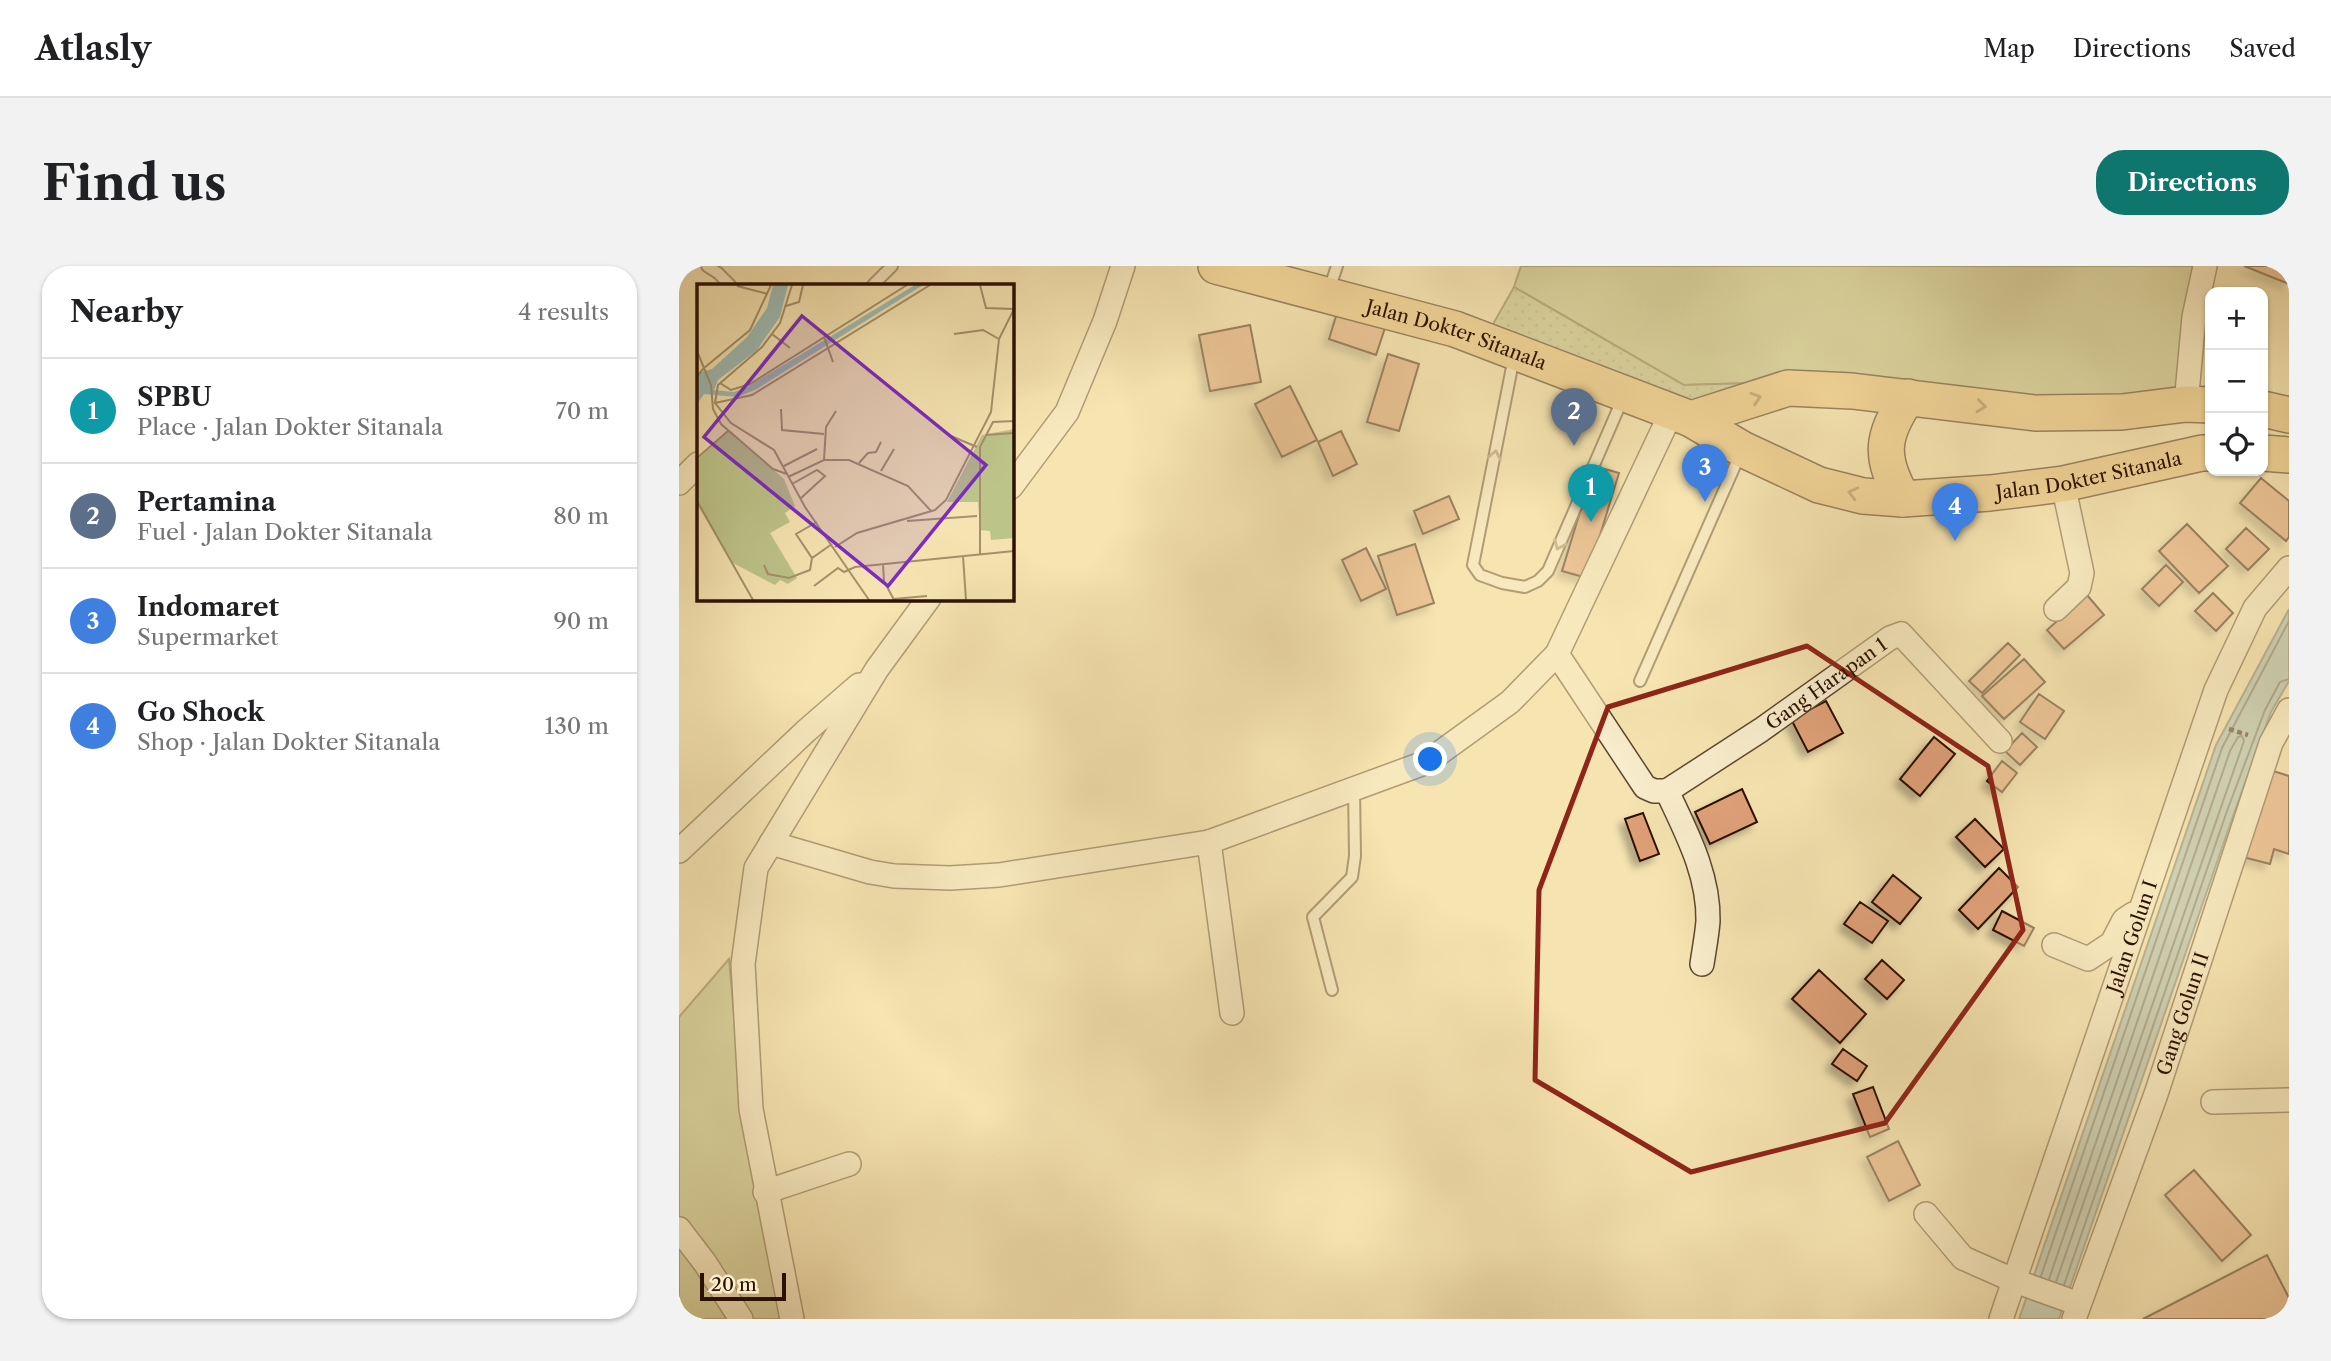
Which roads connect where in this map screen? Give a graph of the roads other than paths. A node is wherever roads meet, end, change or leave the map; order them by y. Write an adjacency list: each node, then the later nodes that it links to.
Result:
1 (708, 266): 7 (lane)
2 (892, 266): 8 (lane)
3 (1123, 266): 22 (street)
4 (1216, 266): 6 (main road, Jalan Dokter Sitanala)
5 (2205, 266): 12 (street)
6 (1332, 280): 9 (main road, Jalan Dokter Sitanala)
7 (729, 284)
8 (874, 284)
9 (1515, 351): 10 (main road, Jalan Dokter Sitanala); 10 (lane, one-way to 9)
10 (1625, 392): 15 (main road, Jalan Dokter Sitanala)
11 (1908, 397): 12 (main road, one-way to 12); 15 (main road, one-way to 11); 24 (main road)
12 (2198, 405)
13 (2268, 410): 14 (main road)
14 (2289, 415)
15 (1681, 416): 16 (main road, Jalan Dokter Sitanala); 28 (street)
16 (1742, 449): 24 (main road, Jalan Dokter Sitanala, one-way to 16); 30 (lane)
17 (2205, 453): 23 (main road, Jalan Dokter Sitanala)
18 (2268, 453): 19 (main road)
19 (2289, 455)
20 (697, 465): 21 (street)
21 (679, 483)
22 (1013, 484)
23 (2063, 484): 24 (main road, Jalan Dokter Sitanala); 27 (street)
24 (1903, 499)
25 (2289, 568): 38 (street, Jalan Golun I)
26 (928, 600): 29 (street)
27 (2056, 608)
28 (1557, 654): 33 (street); 34 (street)
29 (877, 669): 36 (street); 37 (street)
30 (1640, 681)
31 (2289, 709): 50 (street, Gang Golun II)
32 (2000, 741): 34 (street, Gang Harapan 1)
33 (1354, 789): 35 (street); 41 (lane)
34 (1667, 791): 40 (street)
35 (1209, 842): 36 (street); 42 (street)
36 (771, 843): 46 (street)
37 (679, 851)
38 (2139, 914): 39 (street); 49 (street, Jalan Golun I)
39 (2054, 945)
40 (1702, 964)
41 (1332, 990)
42 (1232, 1013)
43 (2289, 1100): 44 (street)
44 (2213, 1102)
45 (849, 1164): 46 (street)
46 (765, 1192): 52 (street)
47 (1926, 1214): 49 (street)
48 (679, 1229): 51 (street)
49 (2019, 1283): 50 (street); 53 (street, Jalan Golun I)
50 (2075, 1308)
51 (741, 1319)
52 (792, 1319)
53 (2001, 1319)

